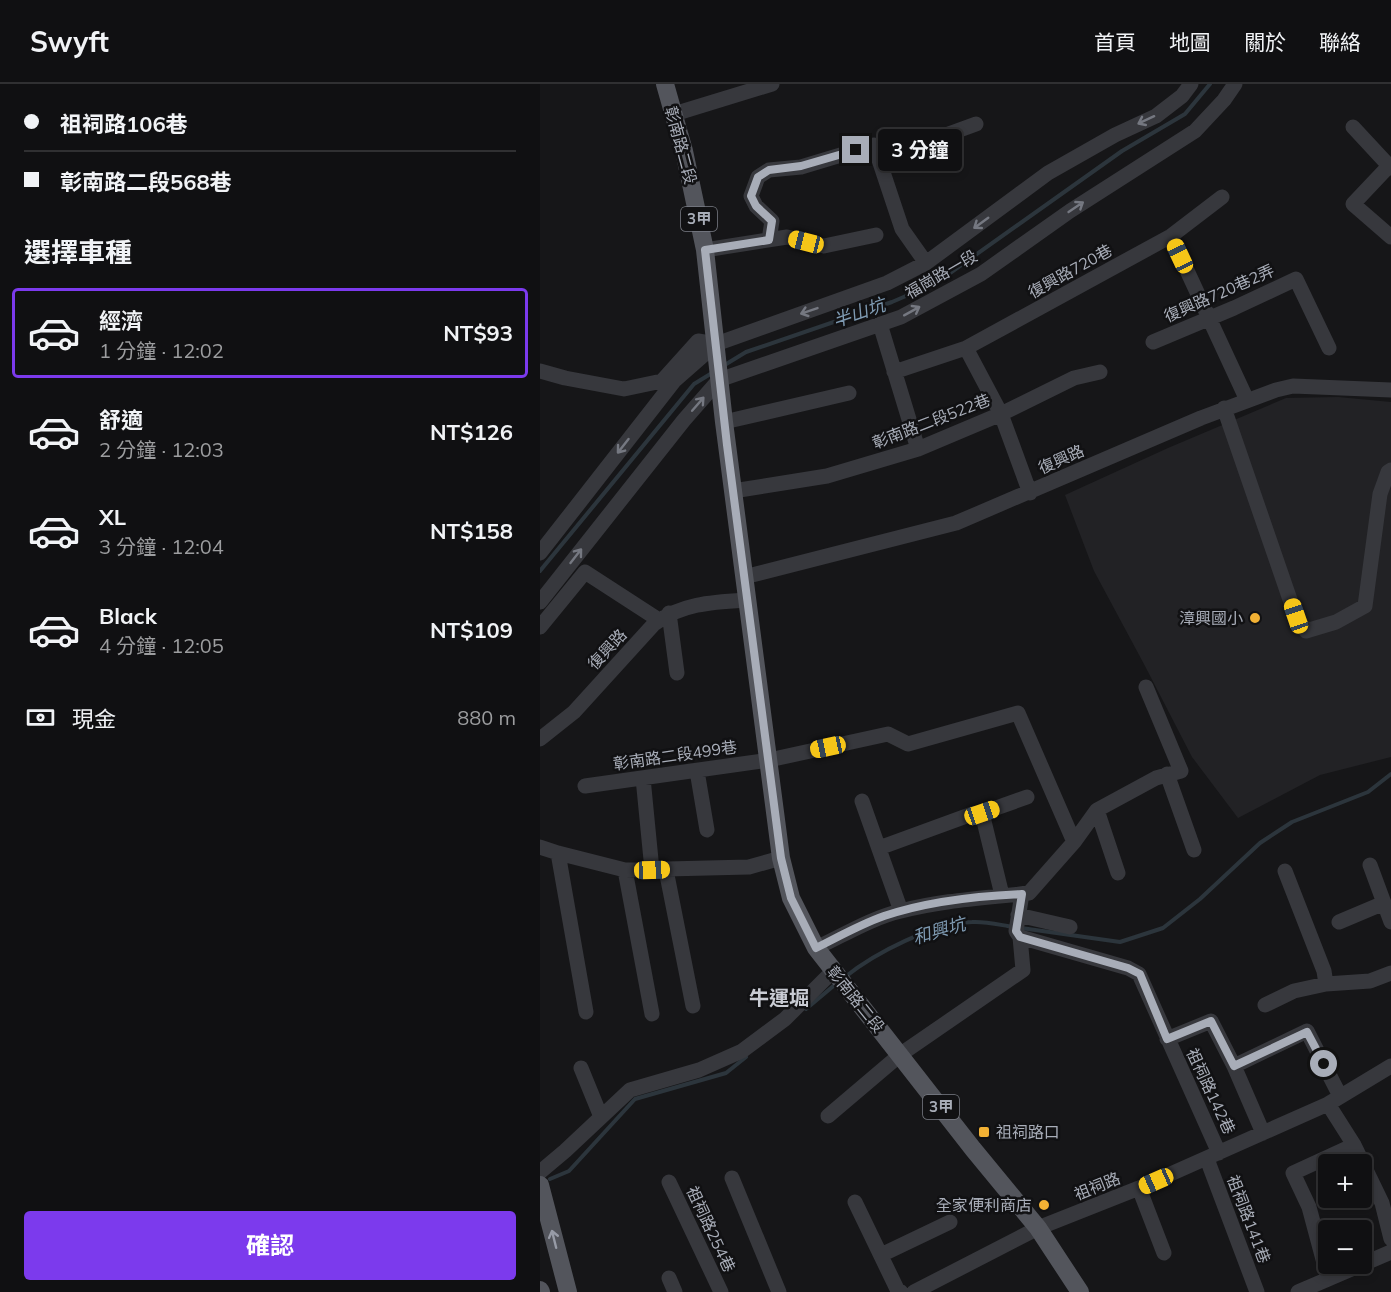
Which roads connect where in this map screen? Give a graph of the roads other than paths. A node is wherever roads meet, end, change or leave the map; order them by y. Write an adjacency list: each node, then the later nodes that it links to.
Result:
1 (665, 84): 5 (main road, 彰南路二段 / 3甲)
2 (772, 84): 5 (street)
3 (1191, 84): 16 (street, 福崗路一段, one-way to 16)
4 (1235, 84): 18 (street, 福崗路一段, one-way to 4)
5 (674, 114): 15 (main road, 彰南路二段 / 3甲)
6 (976, 124): 8 (street)
7 (1353, 127): 9 (street)
8 (880, 159): 14 (street); 16 (street)
9 (1390, 167): 13 (street)
10 (1222, 197): 12 (street, 復興路720巷)
11 (876, 235): 14 (street)
12 (1171, 236): 17 (street); 20 (street, 復興路720巷)
13 (1391, 237)
14 (769, 240): 15 (street)
15 (705, 250): 22 (main road, 彰南路二段 / 3甲)
16 (926, 264): 22 (street, 福崗路一段, one-way to 22)
17 (1209, 318): 19 (street, 復興路720巷2弄); 21 (street, 復興路720巷2弄); 28 (street)
18 (880, 324): 22 (street, 福崗路一段); 24 (street)
19 (1154, 342)
20 (966, 348): 24 (street, 復興路720巷); 30 (street)
21 (1329, 348)
22 (718, 363): 23 (street); 31 (main road, 彰南路二段 / 3甲); 37 (street, 福崗路一段, one-way to 37); 40 (street, 福崗路一段, one-way to 22)
23 (540, 371)
24 (894, 372): 32 (street)
25 (1100, 372): 30 (street, 彰南路二段522巷)
26 (1391, 390): 28 (street, 復興路)
27 (849, 393): 31 (street)
28 (1247, 400): 29 (street, 復興路)
29 (1224, 408): 35 (street); 36 (street, 復興路)
30 (1001, 414): 32 (street, 彰南路二段522巷); 36 (street)
31 (724, 422): 34 (main road, 彰南路二段 / 3甲)
32 (918, 449): 34 (street, 彰南路二段522巷)
33 (1391, 470): 35 (street)
34 (733, 491): 38 (main road, 彰南路二段 / 3甲)
35 (1386, 492)
36 (1030, 493): 38 (street, 復興路)
37 (540, 553)
38 (744, 577): 39 (main road, 彰南路二段 / 3甲)
39 (748, 600): 41 (street); 46 (main road, 彰南路二段 / 3甲)
40 (540, 602)
41 (664, 617): 42 (street); 43 (street); 45 (street, 復興路)
42 (540, 627)
43 (677, 673)
44 (1146, 687): 48 (street)
45 (540, 739)
46 (769, 760): 47 (street, 彰南路二段499巷); 56 (street, 彰南路二段499巷); 61 (main road, 彰南路二段 / 3甲)
47 (697, 771): 49 (street, 彰南路二段499巷); 55 (street)
48 (1167, 774): 53 (street); 59 (street)
49 (643, 778): 50 (street, 彰南路二段499巷); 64 (street)
50 (585, 786)
51 (1027, 797): 54 (street)
52 (862, 801): 58 (street)
53 (1097, 810): 56 (street); 66 (street)
54 (982, 813): 58 (street); 68 (street)
55 (707, 830)
56 (1074, 842): 67 (street)
57 (540, 846): 60 (street)
58 (879, 848): 70 (street)
59 (1194, 850)
60 (558, 853): 63 (street); 82 (street)
61 (781, 858): 64 (street); 76 (main road, 彰南路二段 / 3甲)
62 (1370, 865): 69 (street)
63 (625, 870): 64 (street); 83 (street)
64 (659, 870): 81 (street)
65 (1285, 871): 79 (street)
66 (1118, 873)
67 (1022, 894): 68 (street); 71 (street)
68 (1002, 895): 70 (street)
69 (1384, 903): 72 (street); 73 (street)
70 (901, 911): 76 (street)
71 (1018, 915): 74 (street); 75 (street)
72 (1339, 922)
73 (1391, 922)
74 (1070, 927)
75 (1018, 934): 84 (street, 祖祠路142巷); 85 (street)
76 (816, 948): 78 (main road, 彰南路二段 / 3甲)
77 (1391, 973): 79 (street)
78 (838, 977): 85 (main road, 彰南路二段 / 3甲); 91 (street)
79 (1326, 984): 80 (street)
80 (1265, 1005)
81 (693, 1006)
82 (586, 1012)
83 (652, 1014)
84 (1167, 1039): 86 (street); 94 (street, 祖祠路142巷)
85 (901, 1054): 90 (street); 102 (main road, 彰南路二段 / 3甲)
86 (1234, 1066): 89 (street); 92 (street)
87 (1391, 1066): 89 (street, 祖祠路)
88 (581, 1068): 91 (street)
89 (1334, 1100): 92 (street, 祖祠路); 93 (street)
90 (828, 1116)
91 (601, 1117): 95 (street)
92 (1263, 1133): 94 (street, 祖祠路)
93 (1354, 1145): 103 (street); 107 (street)
94 (1213, 1156): 99 (street, 祖祠路); 114 (street, 祖祠路141巷)
95 (540, 1172)
96 (732, 1178): 110 (street)
97 (669, 1182): 109 (street, 祖祠路254巷)
98 (540, 1185): 108 (main road, one-way to 98)
99 (1140, 1188): 102 (street, 祖祠路); 105 (street)
100 (855, 1202): 106 (street)
101 (950, 1222): 106 (street)
102 (1038, 1228): 112 (street, 祖祠路); 113 (main road, 彰南路二段 / 3甲)
103 (1391, 1239)
104 (1391, 1252): 107 (street)
105 (1164, 1253)
106 (881, 1255): 111 (street)
107 (1328, 1278): 115 (street)
108 (568, 1292)
109 (721, 1292)
110 (779, 1292)
111 (901, 1292)
112 (914, 1292)
113 (1080, 1292)
114 (1257, 1292)
115 (1298, 1292)

